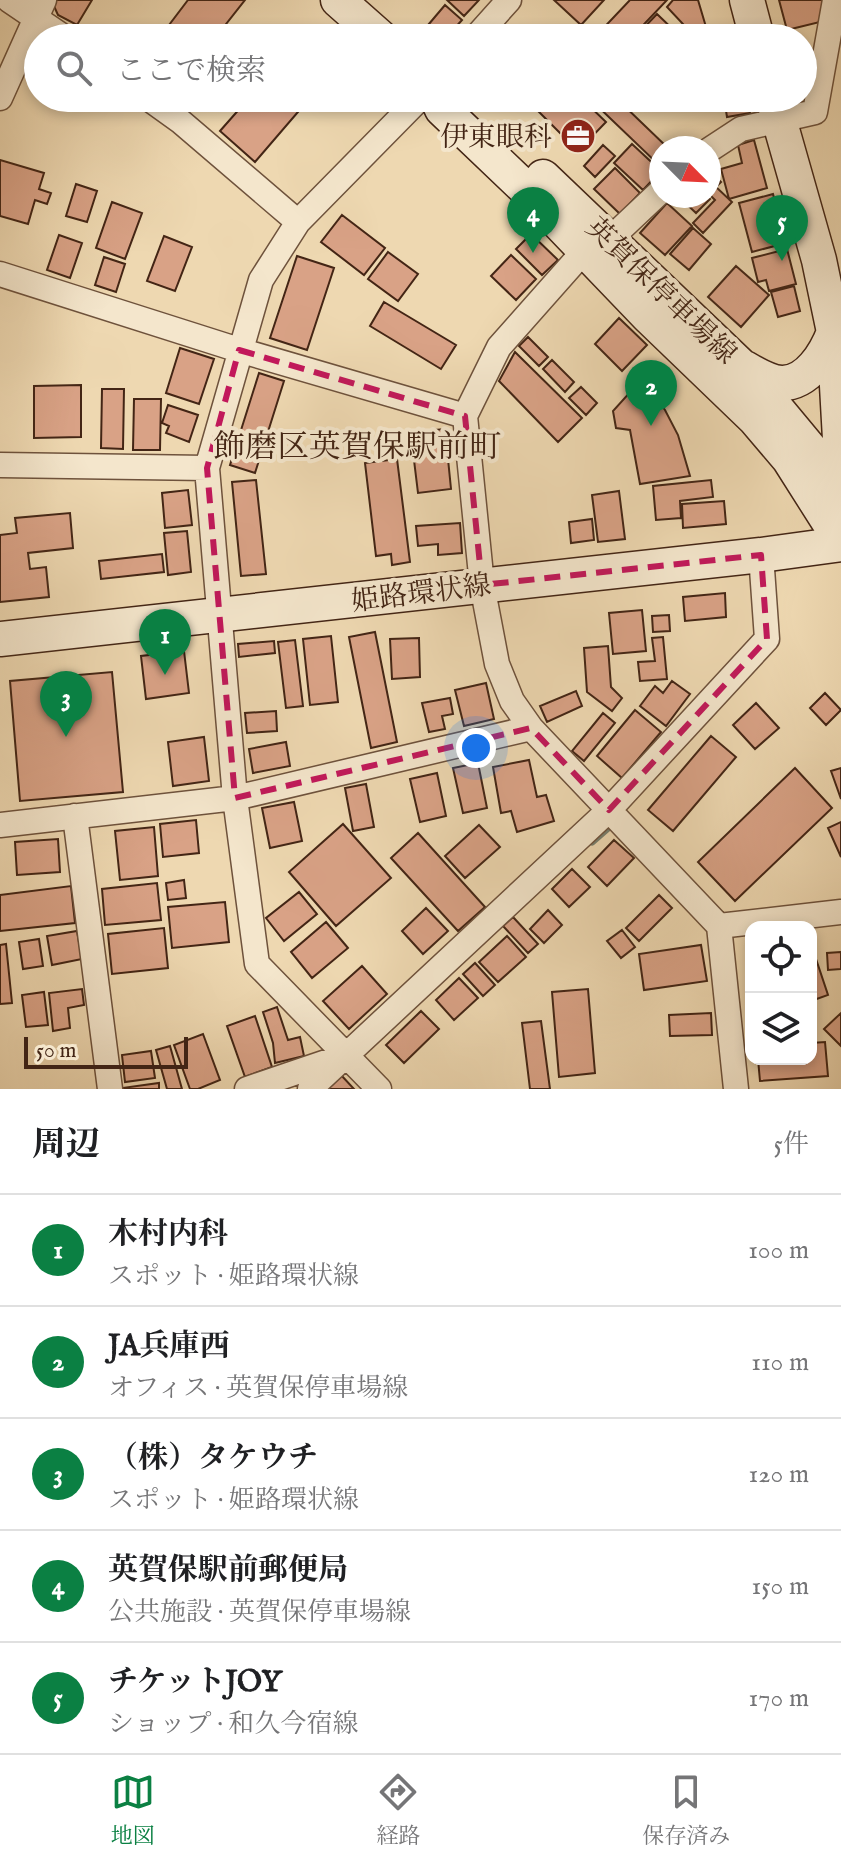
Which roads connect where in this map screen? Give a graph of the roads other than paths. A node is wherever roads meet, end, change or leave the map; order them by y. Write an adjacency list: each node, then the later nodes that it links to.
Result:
1 (9, 0): 6 (street)
2 (509, 0): 9 (street)
3 (747, 0): 10 (main road)
4 (835, 0): 13 (street)
5 (348, 3): 8 (main road)
6 (40, 8): 7 (street)
7 (53, 24)
8 (368, 24)
9 (488, 24)
10 (753, 24)
11 (24, 44): 12 (street)
12 (0, 98)
13 (817, 101)
14 (167, 112): 22 (street)
15 (406, 112): 22 (street)
16 (445, 112): 23 (main road, 英賀保停車場線)
17 (471, 112): 23 (main road, 英賀保停車場線)
18 (771, 112): 20 (street)
19 (777, 112): 25 (main road)
20 (721, 142)
21 (649, 201): 23 (street)
22 (298, 222): 26 (street)
23 (597, 245): 27 (main road, 英賀保停車場線); 28 (street); 33 (main road, 英賀保停車場線)
24 (0, 274): 26 (street)
25 (834, 332): 27 (main road); 29 (main road)
26 (239, 350): 28 (street); 31 (street)
27 (741, 366): 32 (main road, 英賀保停車場線)
28 (465, 416): 35 (street)
29 (841, 457)
30 (0, 465): 31 (street)
31 (207, 468): 36 (street)
32 (841, 503)
33 (841, 543): 34 (main road, 姫路環状線)
34 (761, 555): 35 (main road, 姫路環状線); 40 (street)
35 (482, 585): 36 (main road, 姫路環状線); 38 (street)
36 (219, 616): 37 (main road, 姫路環状線); 39 (street)
37 (0, 639)
38 (531, 728): 39 (street); 40 (street)
39 (235, 798): 41 (street); 45 (street)
40 (609, 810): 44 (street); 45 (street)
41 (75, 816): 42 (street); 46 (street)
42 (0, 825)
43 (841, 912): 44 (street)
44 (719, 926): 50 (street)
45 (344, 1056): 47 (street); 48 (street); 49 (street)
46 (110, 1089)
47 (247, 1089)
48 (310, 1089)
49 (379, 1089)
50 (736, 1089)

